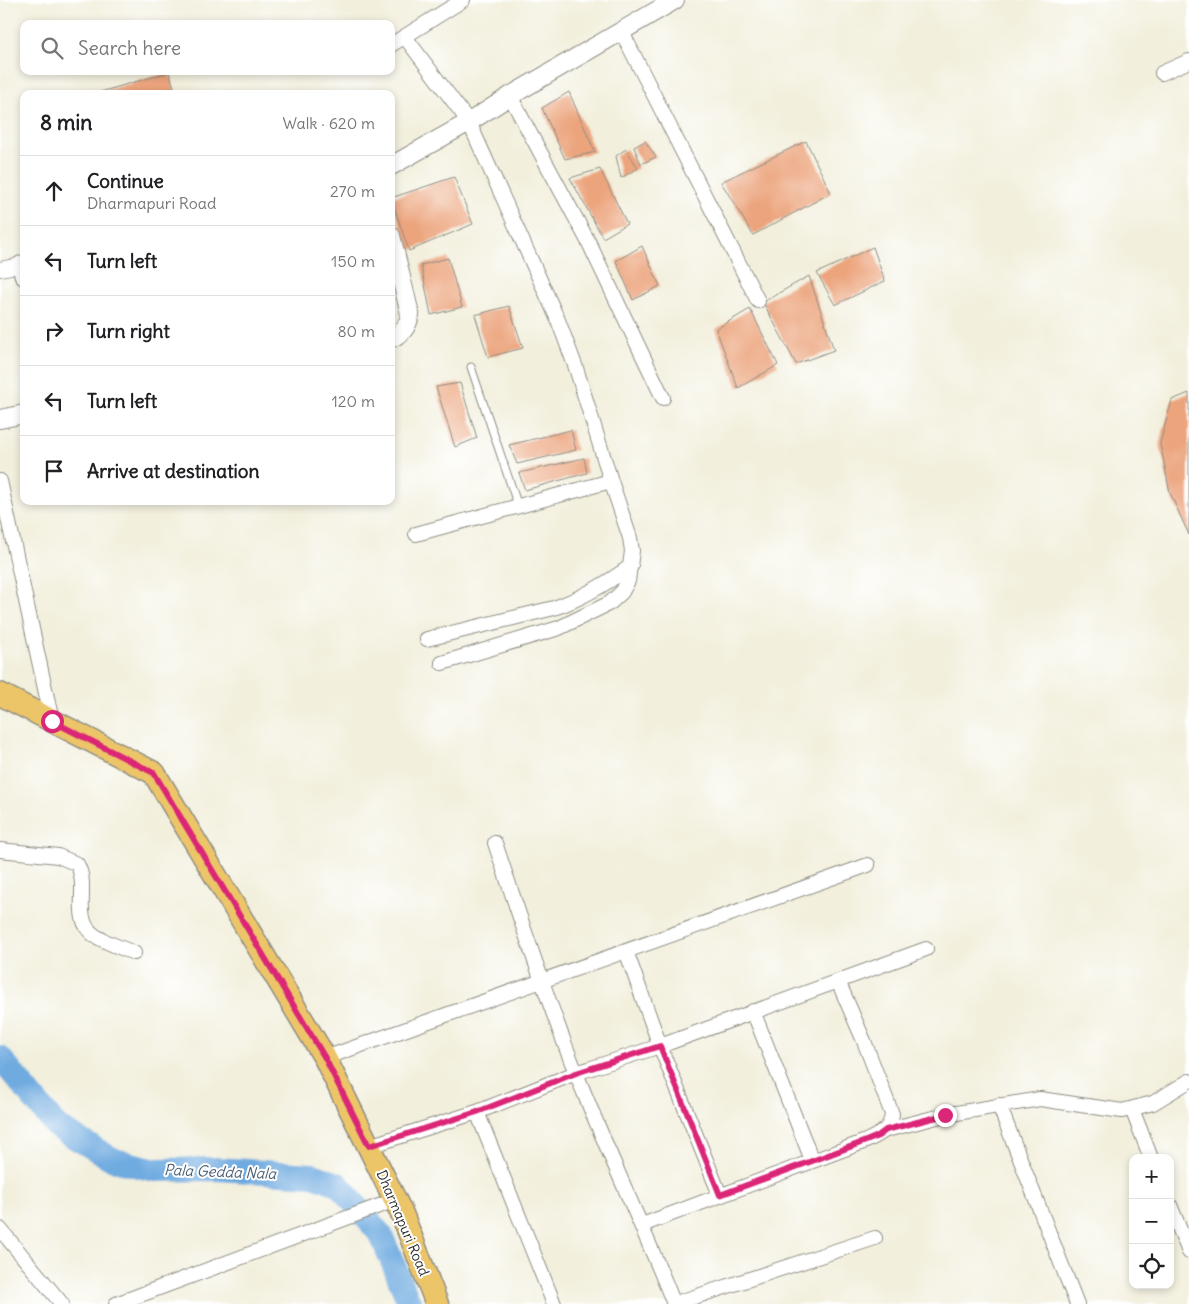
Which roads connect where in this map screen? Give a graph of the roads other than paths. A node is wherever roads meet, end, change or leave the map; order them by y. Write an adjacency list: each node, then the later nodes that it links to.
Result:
1 (464, 0): 4 (street)
2 (675, 0): 3 (street)
3 (622, 32): 8 (street); 14 (street)
4 (405, 37): 5 (street); 9 (street)
5 (395, 43)
6 (1189, 61): 7 (street)
7 (1162, 73)
8 (510, 96): 9 (street); 17 (street)
9 (469, 122): 10 (street); 21 (street)
10 (395, 164)
11 (395, 252): 15 (street)
12 (0, 269): 13 (street)
13 (20, 269)
14 (758, 301)
15 (395, 337)
16 (471, 367): 22 (lane)
17 (663, 398)
18 (20, 415): 19 (street)
19 (0, 419)
20 (0, 481): 28 (street)
21 (611, 481): 22 (street); 24 (street)
22 (518, 506): 23 (street)
23 (416, 534)
24 (631, 566): 25 (street); 26 (street)
25 (427, 640)
26 (442, 663)
27 (0, 694): 28 (main road, Dharmapuri Road)
28 (52, 721): 39 (main road, Dharmapuri Road)
29 (495, 843): 36 (street)
30 (0, 850): 34 (street)
31 (868, 866): 33 (street)
32 (926, 949): 35 (street)
33 (626, 951): 36 (street); 38 (street)
34 (134, 953)
35 (838, 980): 37 (street); 45 (street)
36 (542, 982): 39 (street); 40 (street)
37 (754, 1011): 38 (street); 48 (street)
38 (660, 1046): 40 (street); 49 (street)
39 (325, 1058): 46 (main road, Dharmapuri Road)
40 (576, 1073): 44 (street); 52 (street)
41 (1189, 1081): 43 (street)
42 (999, 1105): 43 (street); 45 (street); 61 (street)
43 (1132, 1109): 47 (street)
44 (477, 1112): 46 (street); 59 (street)
45 (886, 1130): 48 (street)
46 (369, 1146): 50 (main road, Dharmapuri Road)
47 (1149, 1154)
48 (812, 1160): 49 (street)
49 (720, 1195): 52 (street)
50 (395, 1200): 57 (street); 58 (main road, Dharmapuri Road)
51 (1174, 1215): 55 (street)
52 (642, 1225): 60 (street)
53 (0, 1229): 56 (street)
54 (875, 1238): 60 (street)
55 (1189, 1252)
56 (62, 1304)
57 (116, 1304)
58 (437, 1304)
59 (554, 1304)
60 (674, 1304)
61 (1077, 1304)

